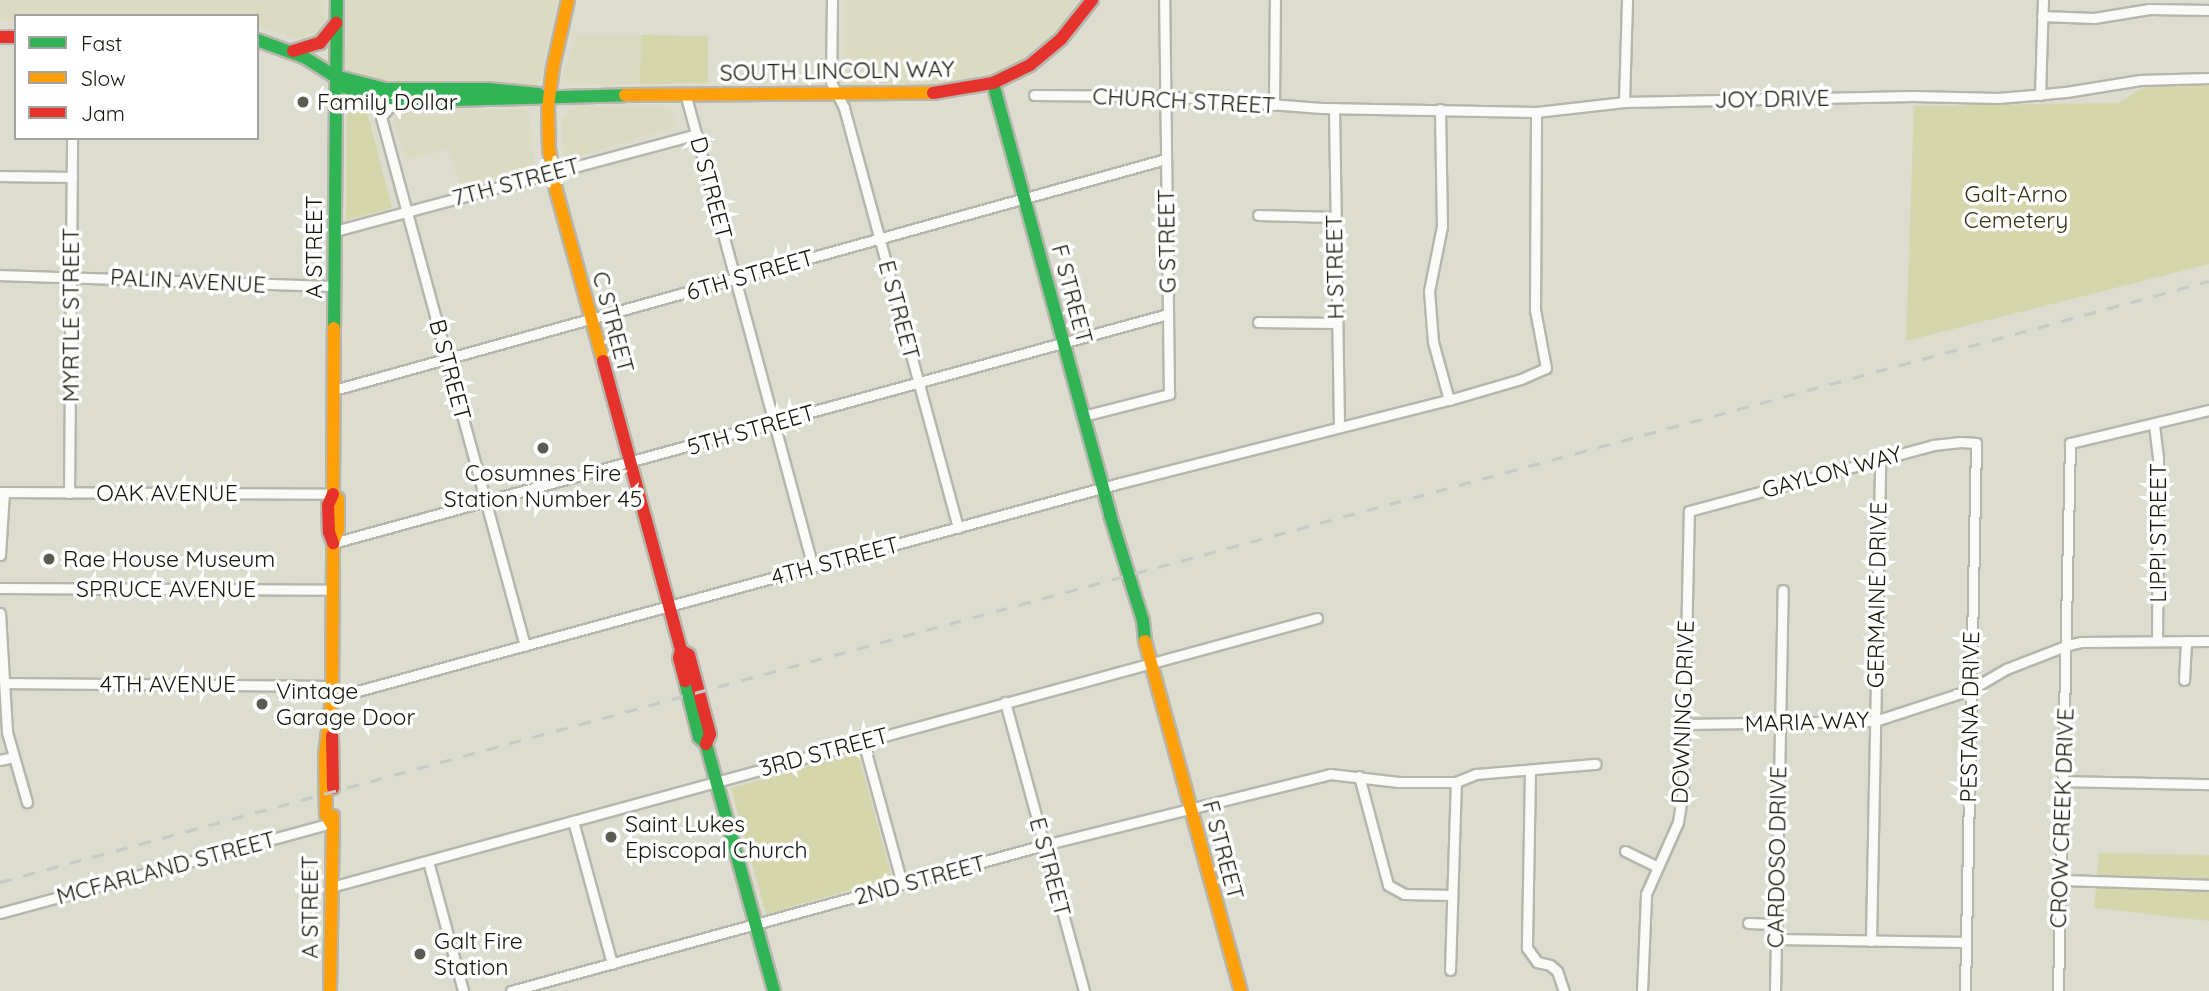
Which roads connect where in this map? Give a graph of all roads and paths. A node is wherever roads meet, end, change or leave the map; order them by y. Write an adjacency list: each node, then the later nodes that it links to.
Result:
1 (337, 0): 12 (main road, A STREET)
2 (569, 0): 22 (main road, C STREET)
3 (832, 0): 19 (street, E STREET)
4 (1092, 0): 17 (main road, SOUTH LINCOLN WAY)
5 (1164, 0): 23 (street, G STREET)
6 (1275, 0): 26 (street)
7 (1627, 0): 25 (street)
8 (2043, 0): 11 (street)
9 (2149, 4): 10 (street); 11 (street)
10 (2209, 10)
11 (2042, 16): 21 (street)
12 (337, 23): 14 (main road); 15 (main road, A STREET)
13 (259, 41): 14 (main road)
14 (293, 51): 15 (main road)
15 (335, 76): 22 (main road, SOUTH LINCOLN WAY); 24 (main road, SOUTH LINCOLN WAY); 40 (main road, A STREET)
16 (2209, 78): 21 (street, JOY DRIVE)
17 (993, 83): 19 (main road, SOUTH LINCOLN WAY); 36 (main road, F STREET)
18 (685, 93): 19 (main road, SOUTH LINCOLN WAY); 22 (main road, SOUTH LINCOLN WAY); 30 (street, D STREET)
19 (837, 93): 41 (street, E STREET)
20 (1034, 95): 23 (street, CHURCH STREET)
21 (2040, 95): 25 (street, JOY DRIVE)
22 (550, 96): 24 (main road, SOUTH LINCOLN WAY); 33 (main road, C STREET)
23 (1165, 96): 26 (street, CHURCH STREET); 32 (street, G STREET)
24 (396, 99): 37 (street, B STREET)
25 (1624, 102): 29 (street, JOY DRIVE)
26 (1274, 104): 27 (street, CHURCH STREET)
27 (1334, 108): 28 (street, JOY DRIVE); 39 (street, H STREET)
28 (1440, 109): 29 (street, JOY DRIVE); 54 (street)
29 (1536, 112): 54 (street, 4TH STREET)
30 (696, 134): 33 (street, 7TH STREET); 44 (street, D STREET)
31 (72, 140): 35 (street, MYRTLE STREET)
32 (1166, 159): 36 (street, 6TH STREET); 46 (street, G STREET)
33 (552, 173): 37 (street, 7TH STREET); 47 (main road, C STREET)
34 (0, 176): 35 (street)
35 (72, 177): 43 (street, MYRTLE STREET)
36 (1024, 198): 41 (street, 6TH STREET); 50 (main road, F STREET)
37 (407, 212): 40 (street, 7TH STREET); 51 (street, B STREET)
38 (1258, 215): 39 (street)
39 (1335, 217): 49 (street, H STREET)
40 (335, 231): 45 (main road, A STREET)
41 (879, 239): 44 (street, 6TH STREET); 52 (street, E STREET)
42 (0, 275): 43 (street, PALIN AVENUE)
43 (71, 276): 45 (street, PALIN AVENUE); 65 (street, MYRTLE STREET)
44 (735, 278): 47 (street, 6TH STREET); 57 (street, D STREET)
45 (335, 286): 53 (main road, A STREET)
46 (1168, 314): 50 (street, 5TH STREET); 56 (street, G STREET)
47 (591, 320): 51 (street, 6TH STREET); 62 (main road, C STREET)
48 (1258, 323): 49 (street)
49 (1336, 323): 59 (street, H STREET)
50 (1064, 344): 52 (street, 5TH STREET); 56 (main road, F STREET)
51 (447, 358): 53 (street, 6TH STREET); 67 (street, B STREET)
52 (919, 383): 57 (street, 5TH STREET); 69 (street, E STREET)
53 (334, 390): 66 (main road, A STREET)
54 (1449, 401): 59 (street, 4TH STREET)
55 (2209, 410): 58 (street)
56 (1083, 416): 63 (main road, F STREET)
57 (774, 423): 62 (street, 5TH STREET); 72 (street, D STREET)
58 (2154, 425): 80 (street, LIPPI STREET); 83 (street, CROW CREEK DRIVE)
59 (1339, 426): 63 (street, 4TH STREET)
60 (1976, 443): 61 (street, GAYLON WAY); 88 (street, PESTANA DRIVE)
61 (1880, 459): 68 (street, GAYLON WAY); 91 (street, GERMAINE DRIVE)
62 (630, 464): 67 (street, 5TH STREET); 76 (main road, C STREET)
63 (1103, 488): 69 (street, 4TH STREET); 85 (main road, F STREET)
64 (2, 492): 65 (street, OAK AVENUE); 71 (street)
65 (69, 493): 66 (street, OAK AVENUE)
66 (334, 494): 70 (main road, A STREET)
67 (485, 503): 70 (street, 5TH STREET); 84 (street, B STREET)
68 (1689, 511): 93 (street, DOWNING DRIVE)
69 (958, 527): 72 (street, 4TH STREET)
70 (333, 543): 74 (main road, A STREET)
71 (0, 555)
72 (813, 567): 76 (street, 4TH STREET)
73 (0, 588): 74 (street, SPRUCE AVENUE)
74 (333, 590): 89 (main road, A STREET)
75 (1783, 590): 92 (street, CARDOSO DRIVE)
76 (669, 606): 84 (street, 4TH STREET); 100 (main road, C STREET)
77 (0, 613): 79 (street)
78 (1317, 618): 85 (street, 3RD STREET)
79 (2, 635): 87 (street)
80 (2157, 641): 81 (street, MARIA WAY); 83 (street, MARIA WAY)
81 (2186, 641): 82 (street, MARIA WAY); 86 (street)
82 (2209, 641)
83 (2068, 645): 88 (street, MARIA WAY); 101 (street, CROW CREEK DRIVE)
84 (525, 646): 89 (street, 4TH STREET)
85 (1150, 662): 90 (street, 3RD STREET); 105 (main road, F STREET)
86 (2183, 680)
87 (5, 683): 89 (street, 4TH AVENUE); 95 (street)
88 (1970, 690): 91 (street, MARIA WAY); 123 (street, PESTANA DRIVE)
89 (332, 692): 107 (main road, A STREET)
90 (1005, 702): 94 (street, 3RD STREET); 108 (street, E STREET)
91 (1875, 721): 92 (street, MARIA WAY); 122 (street, GERMAINE DRIVE)
92 (1780, 723): 93 (street, MARIA WAY); 120 (street, CARDOSO DRIVE)
93 (1685, 724): 111 (street, DOWNING DRIVE)
94 (863, 741): 100 (street, 3RD STREET); 113 (street)
95 (13, 757): 96 (street); 104 (street)
96 (0, 760)
97 (1597, 764): 98 (street, 2ND STREET)
98 (1530, 771): 102 (street, 2ND STREET); 132 (street)
99 (1359, 776): 102 (street, 2ND STREET); 105 (street, 2ND STREET); 116 (street)
100 (717, 781): 106 (street, 3RD STREET); 119 (main road, C STREET)
101 (2063, 781): 103 (street); 112 (street, CROW CREEK DRIVE)
102 (1457, 782): 116 (street)
103 (2209, 784)
104 (27, 802)
105 (1190, 809): 108 (street, 2ND STREET); 131 (main road, F STREET)
106 (573, 821): 110 (street, 3RD STREET); 124 (street)
107 (331, 823): 115 (main road, A STREET); 117 (street, MCFARLAND STREET)
108 (1044, 845): 113 (street, 2ND STREET); 130 (street, E STREET)
109 (1625, 851): 111 (street)
110 (428, 861): 115 (street, 3RD STREET); 127 (street)
111 (1656, 866): 133 (street, DOWNING DRIVE)
112 (2060, 880): 114 (street); 136 (street, CROW CREEK DRIVE)
113 (902, 884): 119 (street, 2ND STREET)
114 (2209, 885)
115 (331, 887): 126 (main road, A STREET)
116 (1451, 895): 125 (street)
117 (0, 913)
118 (1748, 923): 120 (street)
119 (756, 924): 124 (street, 2ND STREET); 129 (main road, C STREET)
120 (1776, 924): 121 (street, CARDOSO DRIVE)
121 (1776, 939): 122 (street); 134 (street, CARDOSO DRIVE)
122 (1871, 941): 123 (street)
123 (1966, 942): 135 (street, PESTANA DRIVE)
124 (612, 964): 128 (street, 2ND STREET)
125 (1451, 970)
126 (330, 991)
127 (463, 991)
128 (511, 991)
129 (774, 991)
130 (1084, 991)
131 (1241, 991)
132 (1564, 991)
133 (1642, 991)
134 (1775, 991)
135 (1965, 991)
136 (2058, 991)

